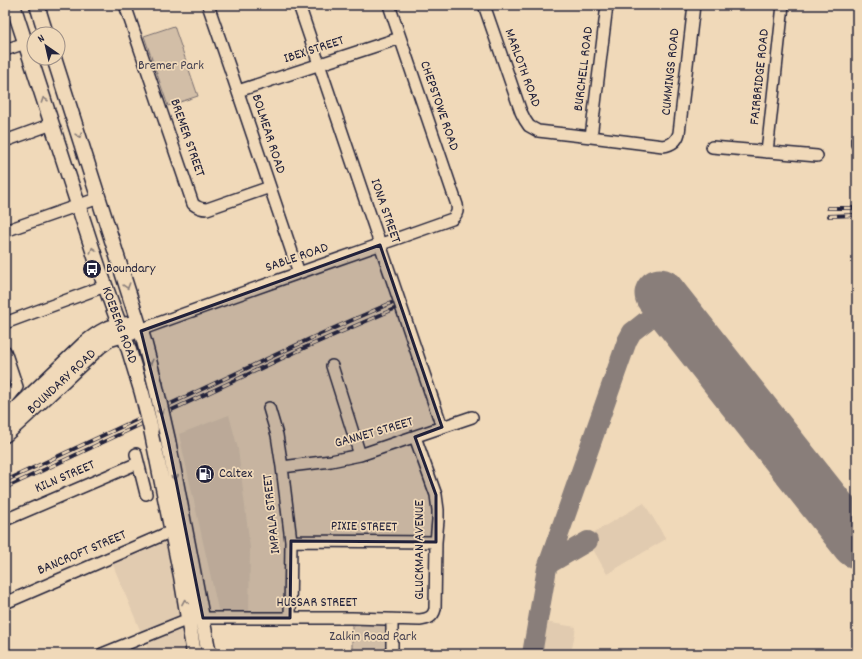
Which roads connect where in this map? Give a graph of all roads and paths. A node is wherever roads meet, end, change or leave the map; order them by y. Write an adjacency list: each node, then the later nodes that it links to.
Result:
1 (13, 5): 12 (main road, KOEBERG ROAD)
2 (37, 5): 11 (main road)
3 (125, 5): 29 (street, BREMER STREET)
4 (208, 5): 19 (street, BOLMEAR ROAD)
5 (300, 5): 16 (street, IONA STREET)
6 (389, 5): 13 (street, CHEPSTOWE ROAD)
7 (607, 5): 21 (street, BURCHELL ROAD)
8 (694, 5): 24 (street, CUMMINGS ROAD)
9 (783, 5): 27 (street, FAIRBRIDGE ROAD)
10 (487, 8): 21 (street, MARLOTH ROAD)
11 (44, 26)
12 (26, 33)
13 (400, 38): 16 (street, IBEX STREET); 32 (street, CHEPSTOWE ROAD)
14 (26, 42): 15 (street)
15 (5, 50)
16 (320, 64): 19 (street, IBEX STREET); 34 (street, IONA STREET)
17 (37, 66): 20 (main road, KOEBERG ROAD, one-way to 17)
18 (57, 66): 30 (main road, KOEBERG ROAD, one-way to 30)
19 (238, 91): 29 (street, BOLMEAR ROAD)
20 (52, 124): 23 (street); 31 (main road, KOEBERG ROAD)
21 (591, 137): 24 (street, MARLOTH ROAD)
22 (857, 139): 25 (street)
23 (5, 141)
24 (675, 141)
25 (857, 144)
26 (712, 147): 27 (street)
27 (767, 152): 28 (street)
28 (817, 156)
29 (270, 188): 35 (street, BOLMEAR ROAD)
30 (99, 198): 31 (street); 38 (main road, KOEBERG ROAD, one-way to 38)
31 (78, 205): 33 (street); 36 (main road, KOEBERG ROAD, one-way to 31)
32 (455, 217): 34 (street, SABLE ROAD)
33 (5, 231)
34 (380, 245): 35 (street, SABLE ROAD); 46 (street, IONA STREET)
35 (299, 272): 38 (street, SABLE ROAD)
36 (105, 286): 37 (street); 39 (main road, KOEBERG ROAD)
37 (5, 323)
38 (142, 327): 39 (main road); 58 (main road, KOEBERG ROAD, one-way to 58, bridge)
39 (121, 330): 45 (main road, BOUNDARY ROAD); 47 (main road, BOUNDARY ROAD); 53 (main road, KOEBERG ROAD, bridge)
40 (5, 351): 42 (street)
41 (332, 366): 49 (street)
42 (5, 402)
43 (269, 408): 50 (street, IMPALA STREET)
44 (472, 417): 46 (street, GANNET STREET)
45 (5, 420)
46 (442, 427): 48 (street, GANNET STREET)
47 (5, 434)
48 (416, 437): 49 (street, GANNET STREET); 55 (street, GLUCKMAN AVENUE)
49 (360, 455): 50 (street, GANNET STREET)
50 (282, 467): 54 (street, IMPALA STREET)
51 (146, 494): 52 (street, KILN STREET)
52 (5, 520)
53 (172, 531): 56 (street, BANCROFT STREET); 60 (main road, KOEBERG ROAD, one-way to 53)
54 (291, 541): 55 (street, PIXIE STREET); 59 (street, IMPALA STREET)
55 (436, 542): 57 (street, GLUCKMAN AVENUE)
56 (5, 603)
57 (431, 617): 61 (street, HUSSAR STREET)
58 (203, 618): 59 (street, HUSSAR STREET); 60 (street, HUSSAR STREET); 64 (main road, KOEBERG ROAD)
59 (290, 618): 61 (street, HUSSAR STREET)
60 (188, 620): 62 (street, HUSSAR STREET); 63 (main road, KOEBERG ROAD)
61 (392, 620): 65 (street)
62 (102, 654)
63 (194, 654)
64 (209, 654)
65 (392, 654)

